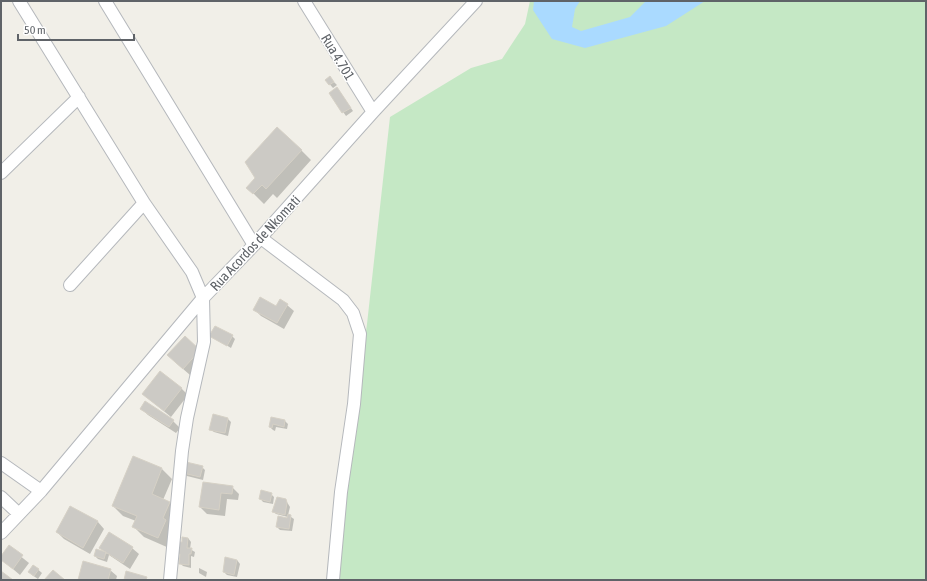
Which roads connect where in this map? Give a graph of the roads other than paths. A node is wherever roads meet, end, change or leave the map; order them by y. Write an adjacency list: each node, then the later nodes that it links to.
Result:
1 (19, 1): 5 (street)
2 (106, 1): 9 (street)
3 (304, 1): 6 (street, Rua 4.701)
4 (476, 1): 6 (street, Rua Acordos de Nkomati)
5 (79, 96): 7 (street); 8 (street)
6 (373, 112): 9 (street, Rua Acordos de Nkomati)
7 (1, 172)
8 (144, 203): 10 (street); 11 (street)
9 (258, 242): 11 (street, Rua Acordos de Nkomati); 18 (street)
10 (70, 285)
11 (204, 298): 13 (street, Rua Acordos de Nkomati); 17 (street)
12 (1, 463): 13 (street)
13 (41, 491): 15 (street, Rua Acordos de Nkomati)
14 (1, 497): 15 (street)
15 (19, 514): 16 (street, Rua Acordos de Nkomati)
16 (1, 533)
17 (170, 580)
18 (333, 580)

